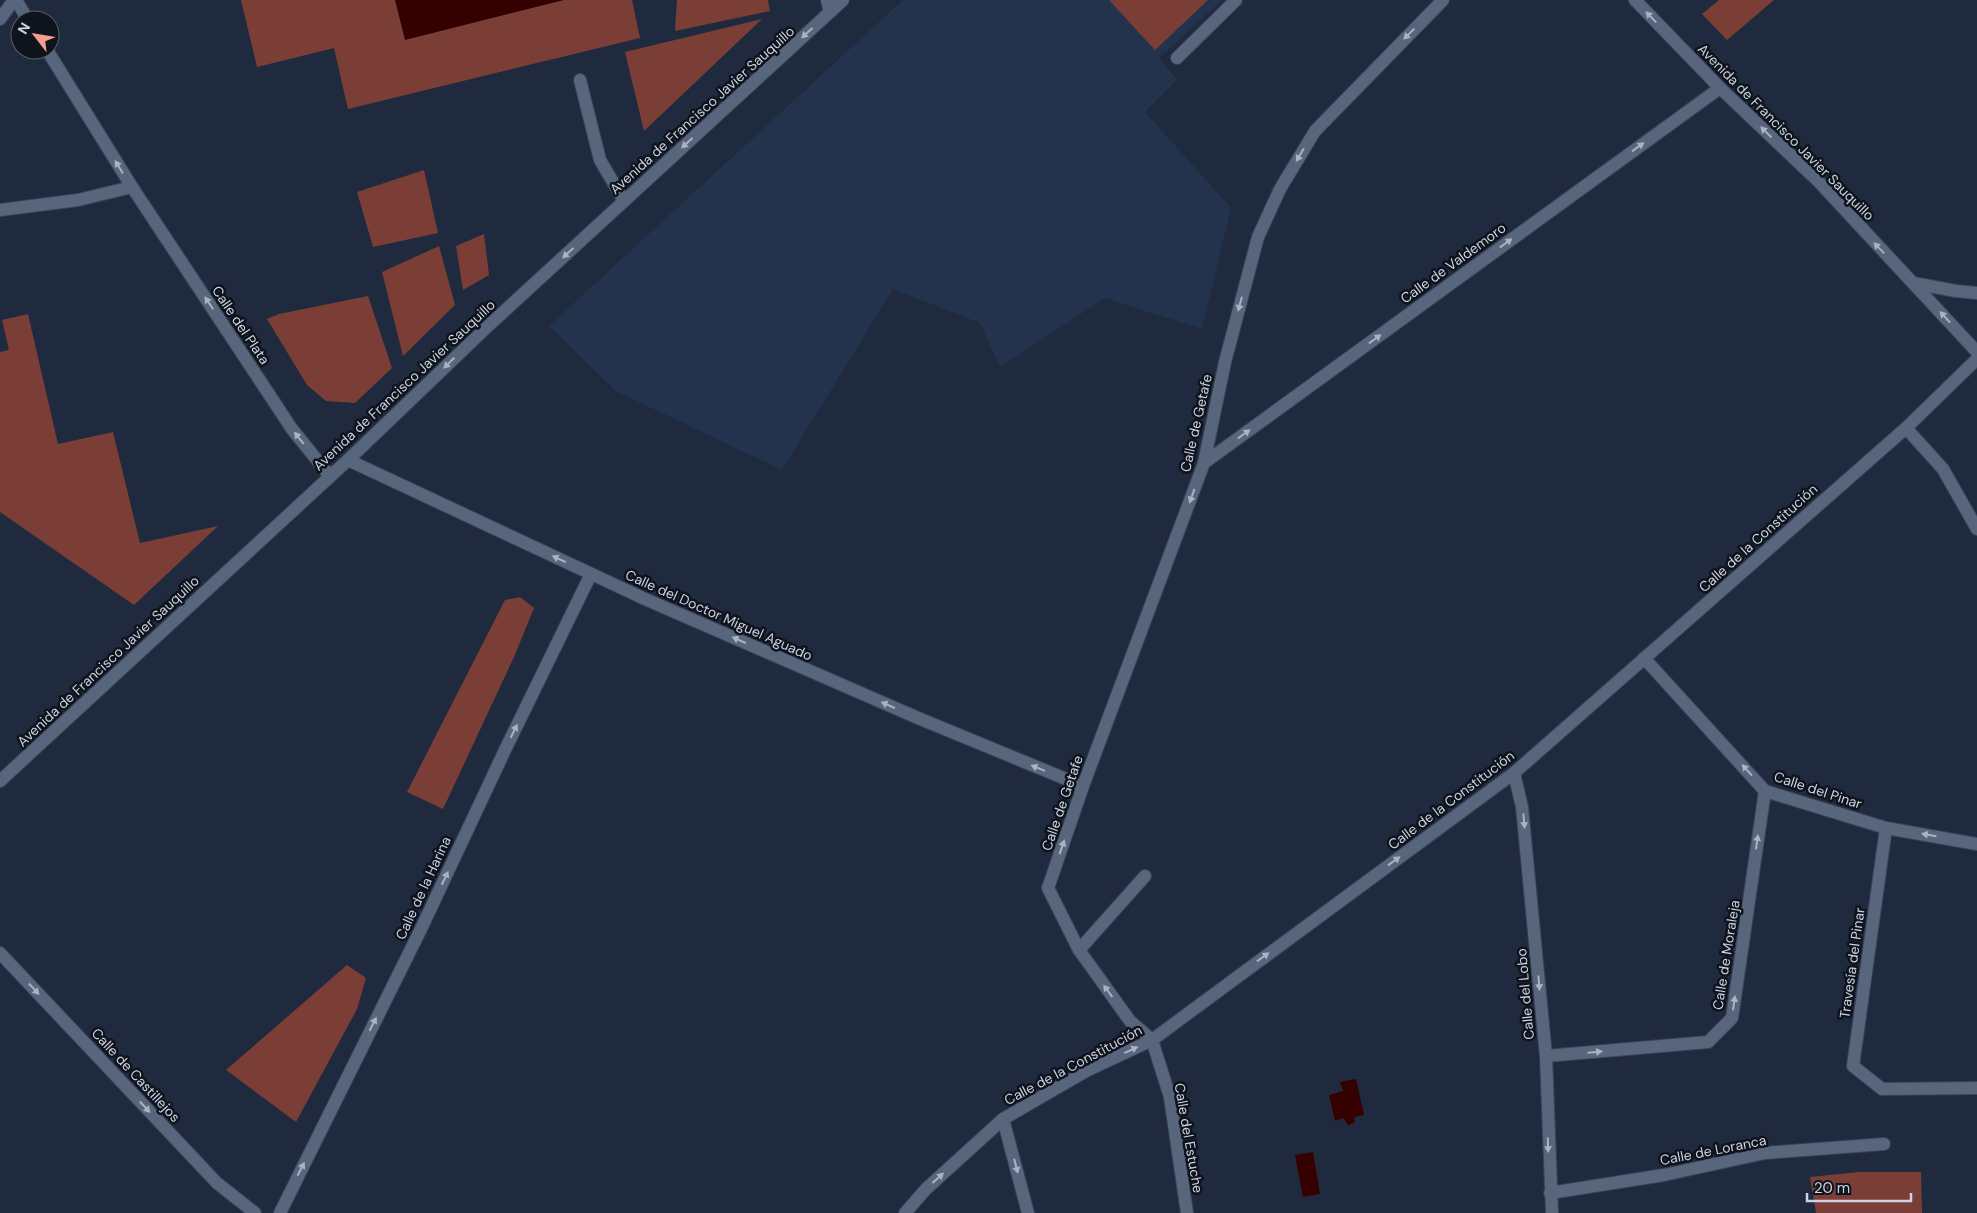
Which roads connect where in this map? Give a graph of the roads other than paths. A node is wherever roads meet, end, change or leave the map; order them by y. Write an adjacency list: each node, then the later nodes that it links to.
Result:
1 (15, 0): 7 (street)
2 (843, 0): 6 (street, Avenida de Francisco Javier Sauquillo)
3 (1236, 0): 8 (street)
4 (1443, 0): 21 (street, Calle de Getafe, one-way to 21)
5 (1634, 0): 11 (street, Avenida de Francisco Javier Sauquillo, one-way to 5)
6 (828, 6): 13 (street, Avenida de Francisco Javier Sauquillo, one-way to 13)
7 (0, 19)
8 (1177, 58)
9 (53, 60): 12 (street, Calle del Plata, one-way to 9)
10 (580, 80): 13 (street)
11 (1720, 88): 15 (street, Avenida de Francisco Javier Sauquillo, one-way to 11); 21 (street, Calle de Valdemoro, one-way to 11)
12 (132, 187): 14 (street); 22 (street, Calle del Plata, one-way to 12)
13 (624, 201): 20 (street, Avenida de Francisco Javier Sauquillo, one-way to 20)
14 (0, 210)
15 (1913, 283): 16 (street); 17 (street, Avenida de Francisco Javier Sauquillo, one-way to 15)
16 (1977, 292)
17 (1977, 352)
18 (1977, 359): 19 (street, Calle de la Constitución)
19 (1906, 428): 23 (street); 25 (street, Calle de la Constitución)
20 (348, 460): 22 (street, Avenida de Francisco Javier Sauquillo); 24 (street, Calle del Doctor Miguel Aguado, one-way to 20)
21 (1204, 463): 28 (street, Calle de Getafe, one-way to 28)
22 (330, 476): 27 (street, Avenida de Francisco Javier Sauquillo)
23 (1977, 529)
24 (591, 574): 28 (street, Calle del Doctor Miguel Aguado, one-way to 24); 42 (street, Calle de la Harina, one-way to 24)
25 (1644, 658): 26 (street, Calle de la Constitución); 29 (street, Calle del Pinar, one-way to 25)
26 (1514, 773): 35 (street, Calle de la Constitución, one-way to 26); 36 (street, Calle del Lobo, one-way to 36)
27 (0, 781)
28 (1083, 786): 33 (street, Calle de Getafe, one-way to 28)
29 (1765, 791): 30 (street, Calle del Pinar); 36 (street, Calle de Moraleja, one-way to 29)
30 (1886, 828): 31 (street, Calle del Pinar, one-way to 30); 37 (street, Travesía del Pinar)
31 (1977, 844)
32 (1145, 876): 33 (street)
33 (1079, 950): 35 (street, Calle de Getafe, one-way to 33)
34 (0, 954): 41 (street, Calle de Castillejos, one-way to 41)
35 (1152, 1040): 38 (street, Calle de la Constitución, one-way to 35); 45 (street, Calle del Estuche)
36 (1546, 1056): 40 (street, Calle del Lobo, one-way to 40)
37 (1977, 1088)
38 (1003, 1119): 43 (street, Calle de la Constitución, one-way to 38); 44 (street, one-way to 44)
39 (1884, 1144): 40 (street, Calle de Loranca)
40 (1550, 1192): 46 (street, Calle del Lobo)
41 (255, 1213)
42 (280, 1213)
43 (905, 1213)
44 (1028, 1213)
45 (1187, 1213)
46 (1552, 1213)

